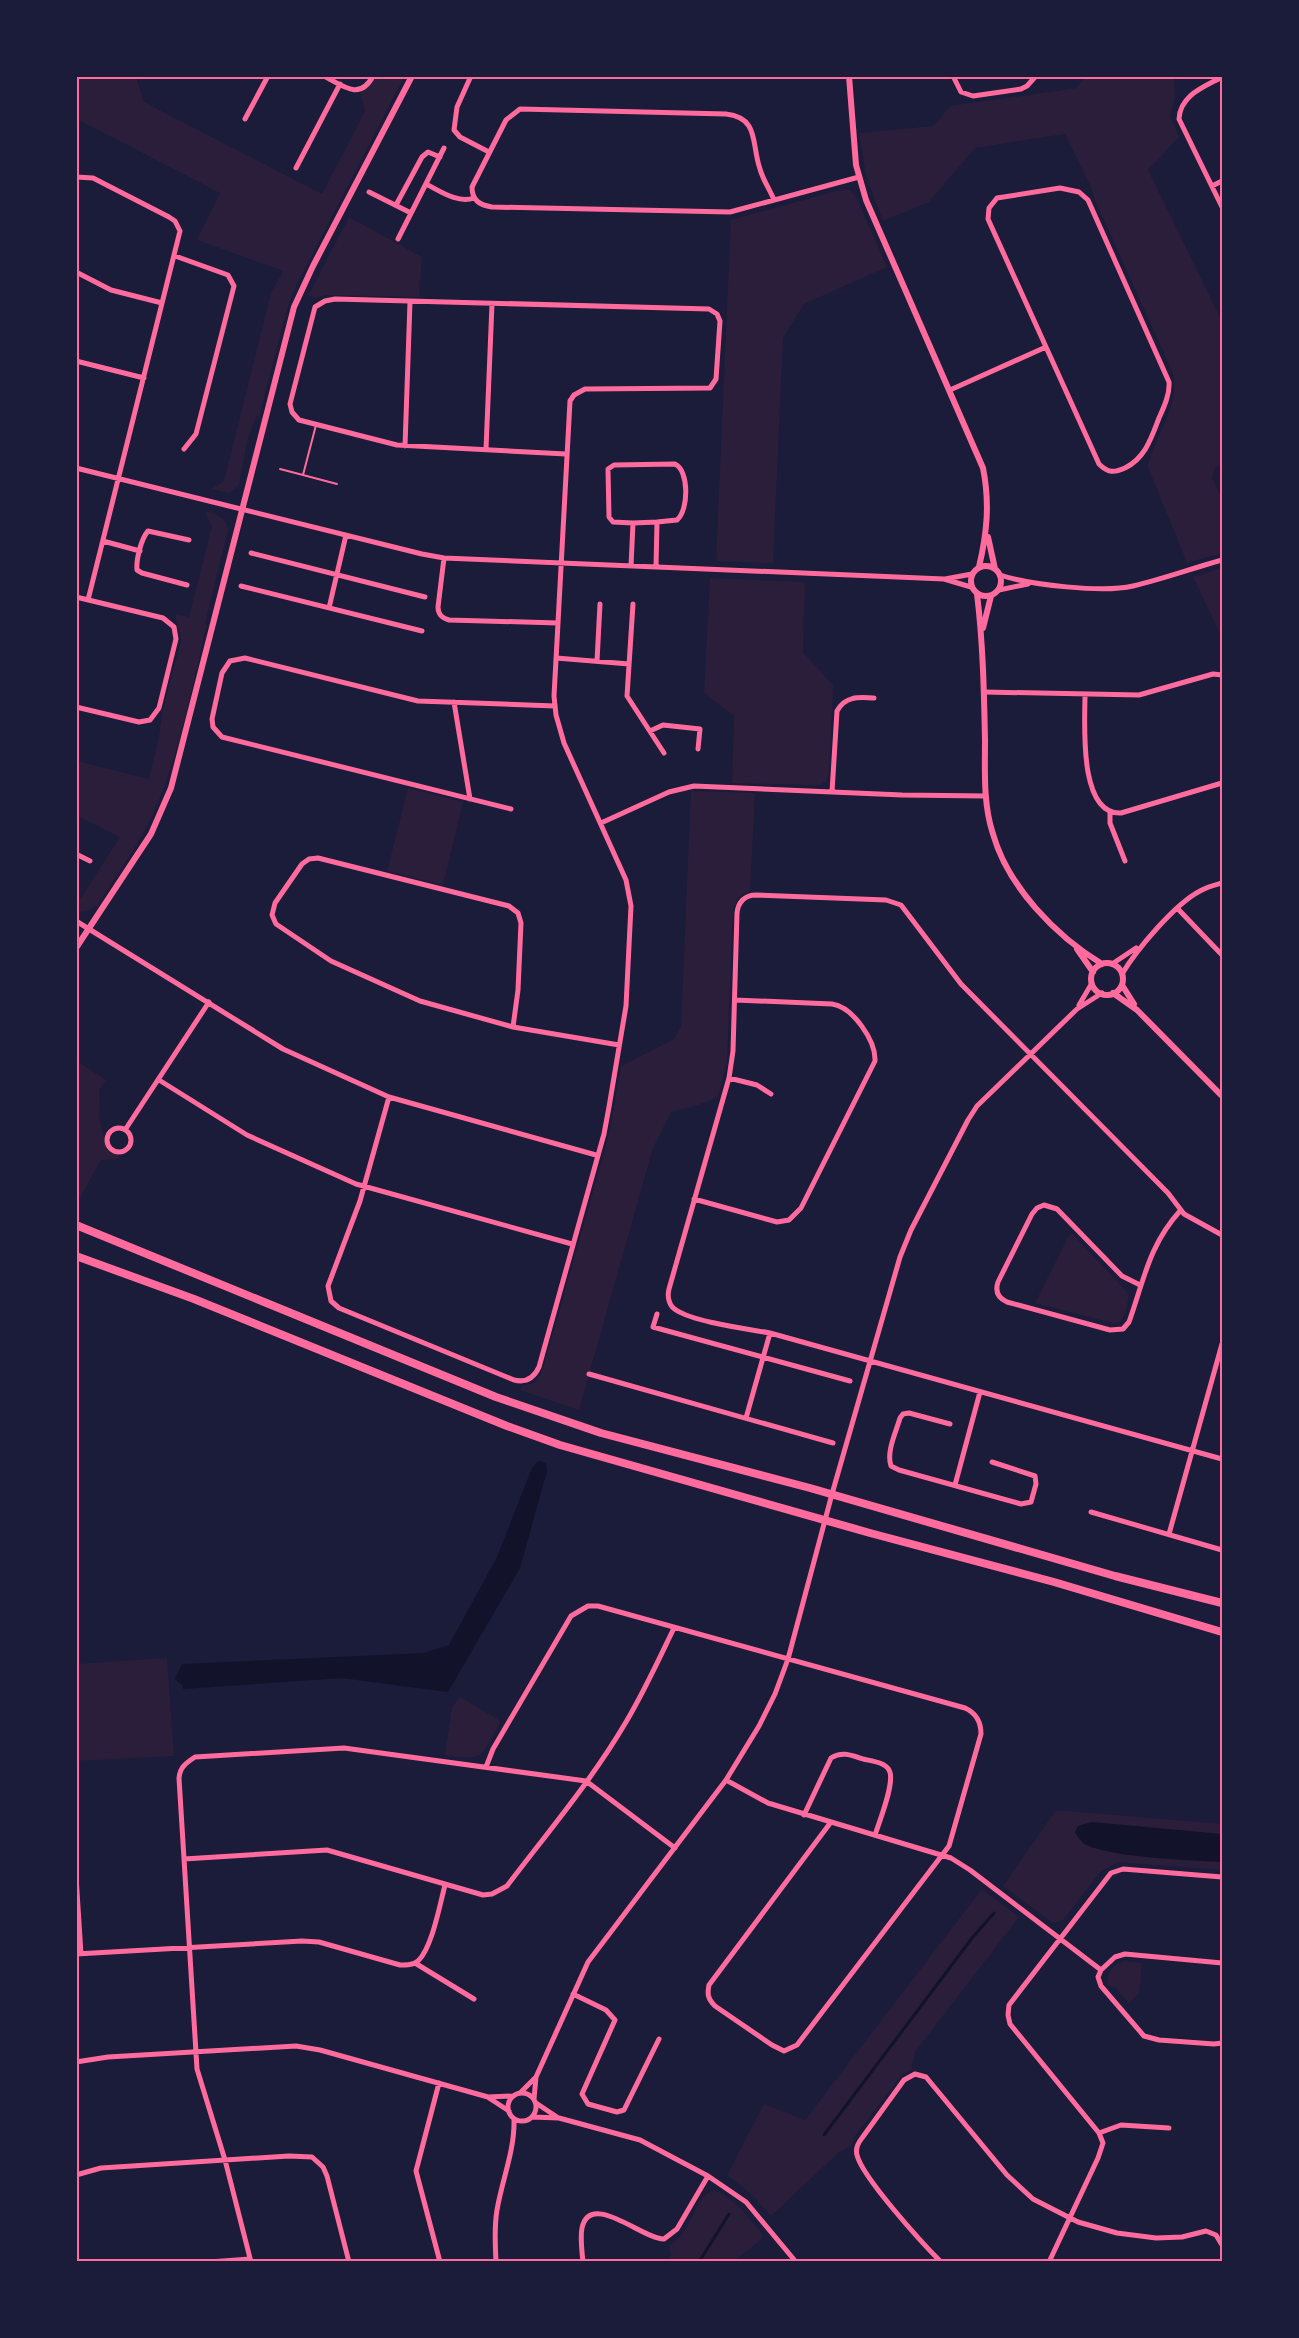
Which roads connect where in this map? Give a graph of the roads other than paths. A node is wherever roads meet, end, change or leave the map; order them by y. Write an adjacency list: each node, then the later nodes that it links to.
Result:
1 (268, 76): 11 (street)
2 (324, 76): 10 (street)
3 (373, 76): 10 (street)
4 (412, 76): 47 (street)
5 (471, 76): 13 (street)
6 (849, 76): 17 (street)
7 (953, 76): 8 (street)
8 (1036, 76)
9 (1222, 77): 20 (street)
10 (340, 84): 15 (street)
11 (245, 119)
12 (444, 148): 14 (street)
13 (489, 152): 22 (street); 23 (street)
14 (440, 157): 19 (street); 24 (street)
15 (296, 168)
16 (76, 177): 28 (street)
17 (859, 177): 23 (street); 36 (street)
18 (1222, 181): 20 (street)
19 (426, 184): 22 (street); 26 (street)
20 (1212, 186): 25 (street)
21 (369, 192): 24 (street)
22 (474, 198): 23 (street)
23 (774, 200)
24 (396, 206): 26 (street)
25 (1222, 207)
26 (411, 213): 27 (street)
27 (398, 239)
28 (175, 256): 31 (street); 39 (street)
29 (76, 272): 31 (street)
30 (410, 302): 32 (street); 37 (street); 38 (street)
31 (162, 303): 35 (street)
32 (492, 304): 40 (street); 41 (street)
33 (1046, 347): 33 (street); 36 (street)
34 (76, 361): 35 (street)
35 (144, 378): 45 (street)
36 (950, 390): 50 (street)
37 (316, 425): 38 (street); 44 (lane)
38 (405, 446): 40 (street)
39 (184, 449)
40 (486, 449): 41 (street)
41 (566, 454): 58 (street)
42 (76, 468): 45 (street)
43 (280, 469): 44 (lane)
44 (303, 475): 46 (lane)
45 (119, 478): 47 (street); 53 (street)
46 (337, 484)
47 (244, 509): 51 (street); 109 (street)
48 (657, 522): 49 (street); 49 (street); 60 (street)
49 (633, 524): 59 (street)
50 (987, 533): 61 (street); 62 (street)
51 (346, 535): 56 (street); 64 (street)
52 (189, 540): 54 (street)
53 (103, 541): 54 (street); 76 (street)
54 (140, 551): 68 (street)
55 (251, 553): 64 (street)
56 (444, 558): 58 (street); 80 (street)
57 (1222, 560): 67 (street)
58 (561, 563): 59 (street); 80 (street)
59 (631, 566): 60 (street)
60 (656, 567): 66 (street)
61 (980, 567): 62 (street); 63 (street)
62 (995, 569): 65 (street)
63 (972, 574): 66 (street); 70 (street)
64 (337, 575): 75 (street); 79 (street)
65 (1000, 575): 67 (street); 71 (street)
66 (944, 579): 70 (street)
67 (1033, 584): 71 (street)
68 (188, 585)
69 (241, 586): 79 (street)
70 (971, 587): 72 (street)
71 (999, 590): 73 (street)
72 (977, 594): 73 (street); 82 (street)
73 (991, 596): 82 (street)
74 (76, 597): 76 (street)
75 (425, 597)
76 (88, 600): 91 (street)
77 (600, 604): 84 (street)
78 (633, 604): 85 (street)
79 (329, 608): 81 (street)
80 (558, 623): 83 (street)
81 (422, 631)
82 (982, 631): 87 (street)
83 (556, 658): 84 (street); 92 (street)
84 (597, 661): 85 (street)
85 (629, 664): 93 (street)
86 (1222, 675): 88 (street)
87 (984, 692): 88 (street); 98 (street)
88 (1085, 695): 101 (street)
89 (874, 698): 97 (street)
90 (454, 702): 92 (street); 99 (street); 99 (street)
91 (76, 706)
92 (555, 706): 102 (street)
93 (650, 730): 94 (street); 95 (street)
94 (698, 749)
95 (664, 753)
96 (1222, 783): 101 (street)
97 (832, 792): 98 (street); 102 (street)
98 (986, 796): 110 (street)
99 (470, 799): 100 (street)
100 (511, 809)
101 (1110, 811): 105 (street)
102 (601, 824): 127 (street)
103 (76, 854): 104 (street)
104 (90, 861)
105 (1125, 861)
106 (1222, 883): 107 (street)
107 (1178, 909): 111 (street); 113 (street)
108 (76, 921): 109 (street)
109 (90, 928): 112 (street); 123 (street)
110 (1071, 941): 114 (street); 116 (street)
111 (1145, 941): 115 (street); 117 (street)
112 (76, 948)
113 (1222, 955)
114 (1102, 964): 115 (street); 116 (street)
115 (1112, 964): 117 (street)
116 (1093, 972): 118 (street)
117 (1122, 974): 119 (street)
118 (1092, 983): 120 (street); 124 (street)
119 (1122, 984): 121 (street); 125 (street)
120 (1102, 993): 121 (street); 124 (street)
121 (1113, 993): 125 (street)
122 (735, 1000): 128 (street); 129 (street); 137 (street)
123 (209, 1002): 130 (street); 132 (street)
124 (1077, 1009): 128 (street)
125 (1137, 1010): 133 (street)
126 (513, 1027): 126 (street); 127 (street)
127 (620, 1045): 135 (street)
128 (1030, 1053): 138 (street); 149 (street)
129 (729, 1078): 131 (street); 137 (street)
130 (159, 1080): 134 (street); 136 (street)
131 (771, 1094)
132 (389, 1096): 135 (street); 136 (street)
133 (1222, 1096)
134 (125, 1130): 134 (street)
135 (596, 1155): 141 (street)
136 (363, 1186): 141 (street); 141 (street)
137 (694, 1199): 145 (street)
138 (1180, 1211): 140 (street); 143 (street)
139 (76, 1225): 160 (main road)
140 (1222, 1235)
141 (572, 1244)
142 (76, 1256): 162 (main road)
143 (1140, 1285): 143 (street)
144 (657, 1314): 147 (street)
145 (770, 1333): 147 (street); 149 (street)
146 (1222, 1344): 148 (street)
147 (764, 1357): 151 (street); 153 (street)
148 (1220, 1360): 156 (street)
149 (872, 1361): 152 (street); 160 (street)
150 (589, 1374): 153 (street)
151 (850, 1381)
152 (980, 1392): 156 (street); 159 (street)
153 (746, 1418): 155 (street)
154 (950, 1424): 159 (street)
155 (834, 1443)
156 (1193, 1451): 157 (street); 163 (street)
157 (1222, 1459)
158 (992, 1462): 159 (street)
159 (956, 1485)
160 (832, 1494): 162 (street); 165 (main road)
161 (1090, 1512): 163 (street)
162 (825, 1520): 167 (main road); 168 (street)
163 (1169, 1534): 164 (street)
164 (1222, 1550)
165 (1222, 1603)
166 (674, 1628): 168 (street); 169 (street); 171 (street)
167 (1222, 1632)
168 (788, 1659): 170 (street); 176 (street)
169 (486, 1767): 171 (street); 177 (street)
170 (726, 1780): 172 (street); 175 (street)
171 (586, 1781): 175 (street); 180 (street)
172 (804, 1815): 173 (street); 174 (street)
173 (831, 1822): 174 (street); 176 (street)
174 (874, 1835): 176 (street)
175 (675, 1848): 187 (street)
176 (943, 1854): 181 (street)
177 (184, 1859): 180 (street); 182 (street)
178 (76, 1876): 183 (street)
179 (1222, 1877): 181 (street)
180 (445, 1885): 184 (street)
181 (1060, 1938): 186 (street); 205 (street)
182 (189, 1949): 183 (street); 184 (street); 191 (street)
183 (79, 1954)
184 (415, 1963): 188 (street)
185 (1222, 1963): 186 (street)
186 (1101, 1970): 190 (street)
187 (573, 1994): 189 (street); 193 (street)
188 (474, 1999)
189 (659, 2039)
190 (1222, 2043)
191 (196, 2052): 192 (street); 194 (street); 207 (street)
192 (76, 2062)
193 (536, 2077): 195 (street); 198 (street)
194 (439, 2083): 197 (street); 215 (street)
195 (520, 2093): 196 (street); 198 (street)
196 (513, 2096): 197 (street); 199 (street)
197 (488, 2097): 199 (street)
198 (535, 2101): 200 (street); 201 (street)
199 (509, 2112): 202 (street)
200 (532, 2117): 201 (street); 203 (street)
201 (559, 2118): 209 (street)
202 (514, 2119): 203 (street); 206 (street)
203 (525, 2121): 206 (street)
204 (1169, 2128): 205 (street)
205 (1099, 2133): 210 (street)
206 (514, 2136): 216 (street)
207 (225, 2160): 208 (street); 212 (street); 214 (street)
208 (76, 2175)
209 (708, 2176): 217 (street); 218 (street)
210 (1070, 2218): 211 (street); 219 (street); 220 (street)
211 (1222, 2246)
212 (250, 2260): 213 (street)
213 (209, 2262)
214 (350, 2262)
215 (440, 2262)
216 (496, 2262)
217 (583, 2262)
218 (796, 2262)
219 (941, 2262)
220 (1049, 2262)

